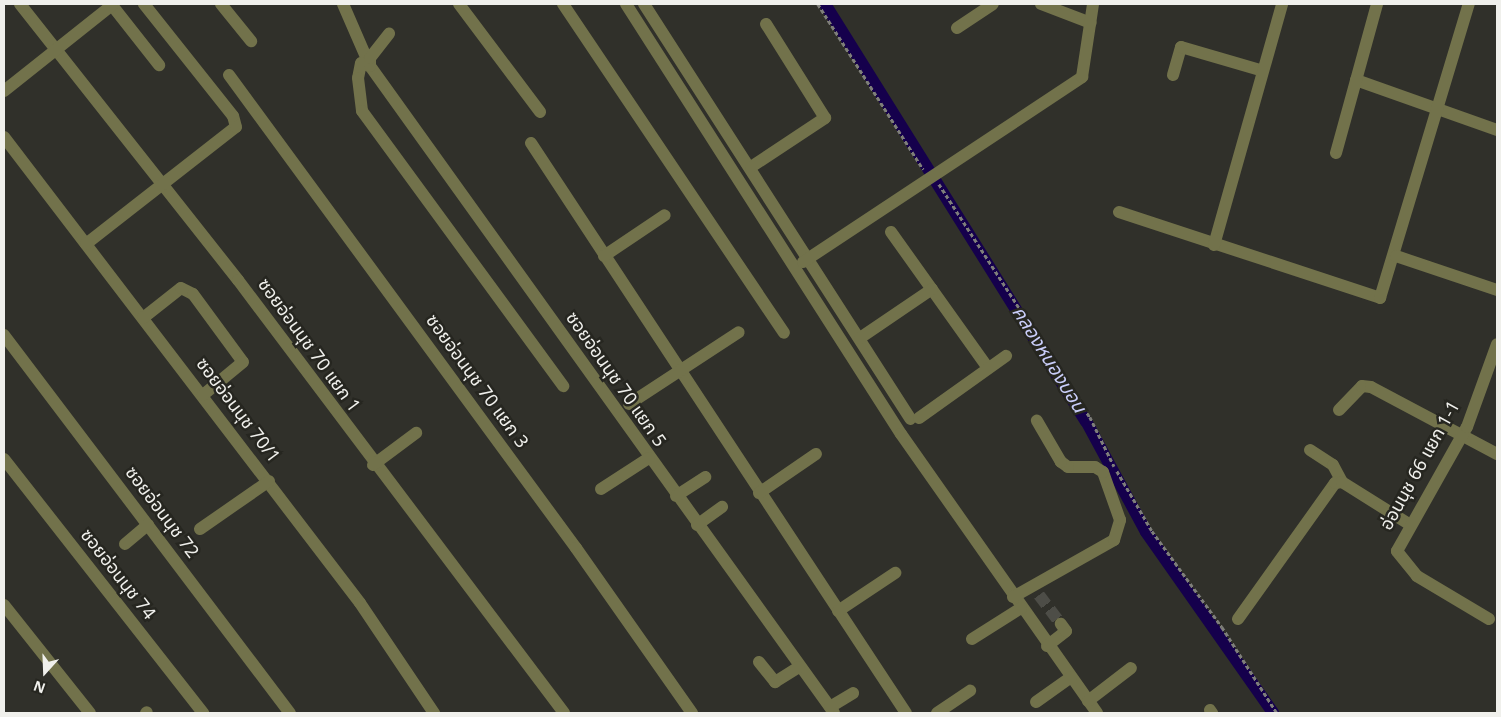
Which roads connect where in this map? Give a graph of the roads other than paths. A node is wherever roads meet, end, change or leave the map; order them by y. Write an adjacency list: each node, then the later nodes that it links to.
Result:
1 (20, 4): 21 (street, ซอยอ่อนนุช 70 แยก 1)
2 (112, 4): 21 (street); 22 (street)
3 (144, 4): 36 (street)
4 (221, 4): 20 (street)
5 (343, 4): 23 (street, ซอยอ่อนนุช 70 แยก 5)
6 (459, 4): 30 (street)
7 (563, 4): 50 (street)
8 (626, 4): 45 (street)
9 (644, 4): 35 (street)
10 (993, 4): 18 (street)
11 (1041, 4): 16 (street)
12 (1093, 4): 16 (street)
13 (1282, 4): 24 (street)
14 (1377, 4): 27 (street)
15 (1469, 4): 29 (street)
16 (1091, 23): 44 (street)
17 (766, 24): 35 (street)
18 (957, 28)
19 (389, 34): 23 (street)
20 (251, 41)
21 (57, 50): 28 (street); 36 (street, ซอยอ่อนนุช 70 แยก 1)
22 (159, 65)
23 (370, 66): 57 (street); 67 (street, ซอยอ่อนนุช 70 แยก 5)
24 (1263, 71): 26 (street); 41 (street)
25 (229, 75): 106 (street, ซอยอ่อนนุช 70 แยก 3)
26 (1173, 75)
27 (1356, 80): 29 (street); 34 (street)
28 (4, 91)
29 (1438, 111): 31 (street); 43 (street)
30 (540, 112)
31 (1497, 130)
32 (4, 137): 40 (street, ซอยอ่อนนุช 70/1)
33 (532, 143): 42 (street)
34 (1336, 153)
35 (751, 167): 44 (street)
36 (163, 185): 40 (street); 69 (street, ซอยอ่อนนุช 70 แยก 1)
37 (1119, 212): 41 (street)
38 (665, 215): 42 (street)
39 (891, 232): 46 (street)
40 (86, 244): 48 (street, ซอยอ่อนนุช 70/1)
41 (1214, 245): 43 (street)
42 (604, 256): 56 (street)
43 (1396, 256): 47 (street)
44 (810, 258): 45 (street); 52 (street)
45 (796, 267): 83 (street)
46 (932, 289): 52 (street); 55 (street)
47 (1497, 290)
48 (143, 318): 58 (street, ซอยอ่อนนุช 70/1); 58 (street)
49 (739, 332): 56 (street)
50 (784, 333)
51 (4, 335): 78 (street, ซอยอ่อนนุช 72)
52 (860, 338): 55 (street)
53 (1497, 344): 63 (street, อ่อนนุช 66 แยก 1-1)
54 (1006, 356): 55 (street)
55 (988, 368)
56 (680, 372): 59 (street); 74 (street)
57 (563, 386)
58 (203, 395): 71 (street, ซอยอ่อนนุช 70/1)
59 (629, 404)
60 (1339, 410): 63 (street)
61 (1038, 421): 83 (street)
62 (416, 433): 69 (street)
63 (1462, 436): 66 (street); 77 (street, อ่อนนุช 66 แยก 1-1)
64 (1310, 450): 72 (street)
65 (816, 454): 74 (street)
66 (1497, 454)
67 (649, 458): 73 (street); 75 (street, ซอยอ่อนนุช 70 แยก 5)
68 (4, 459): 102 (street, ซอยอ่อนนุช 74)
69 (373, 465): 105 (street, ซอยอ่อนนุช 70 แยก 1)
70 (705, 477): 75 (street)
71 (269, 481): 80 (street); 104 (street, ซอยอ่อนนุช 70/1)
72 (1342, 482): 77 (street); 87 (street)
73 (601, 489)
74 (759, 492): 86 (street)
75 (676, 496): 79 (street, ซอยอ่อนนุช 70 แยก 5)
76 (722, 507): 79 (street)
77 (1409, 524): 88 (street, อ่อนนุช 66 แยก 1-1)
78 (148, 525): 81 (street); 103 (street, ซอยอ่อนนุช 72)
79 (697, 525): 93 (street, ซอยอ่อนนุช 70 แยก 5)
80 (200, 529)
81 (125, 544)
82 (895, 573): 86 (street)
83 (1013, 597): 85 (street)
84 (4, 605): 101 (street)
85 (1021, 608): 90 (street); 91 (street)
86 (838, 611): 107 (street)
87 (1238, 619)
88 (1489, 619)
89 (1061, 624): 91 (street)
90 (972, 639)
91 (1047, 646): 95 (street)
92 (759, 662): 93 (street)
93 (798, 667): 100 (street, ซอยอ่อนนุช 70 แยก 5)
94 (1130, 668): 98 (street)
95 (1071, 677): 98 (street); 99 (street)
96 (970, 691): 108 (street)
97 (853, 693): 100 (street)
98 (1088, 700): 109 (street)
99 (1036, 702)
100 (832, 710)
101 (90, 713)
102 (203, 713)
103 (290, 713)
104 (433, 713)
105 (564, 713)
106 (692, 713)
107 (906, 713)
108 (937, 713)
109 (1097, 713)

